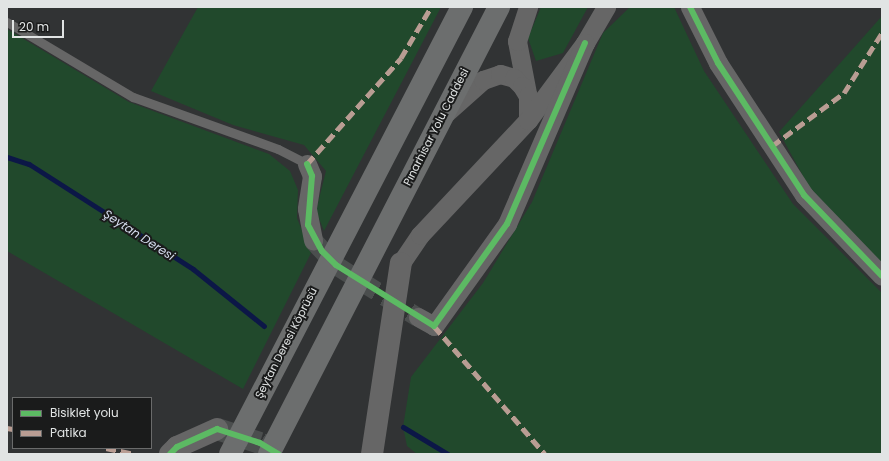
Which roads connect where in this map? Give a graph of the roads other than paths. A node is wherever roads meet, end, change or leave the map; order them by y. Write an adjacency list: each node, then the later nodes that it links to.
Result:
1 (462, 7): 18 (highway, Şeytan Deresi Köprüsü)
2 (498, 7): 9 (highway, Pınarhisar Yolu Caddesi)
3 (528, 7): 8 (street)
4 (606, 7): 7 (street)
5 (690, 7): 14 (street)
6 (7, 22): 11 (lane)
7 (585, 42): 10 (street); 15 (street)
8 (528, 96): 9 (street); 10 (street)
9 (441, 118): 19 (highway, Pınarhisar Yolu Caddesi)
10 (528, 120): 13 (street)
11 (307, 164): 12 (street)
12 (313, 240)
13 (401, 263): 20 (street)
14 (882, 276)
15 (418, 317)
16 (217, 429): 17 (street)
17 (170, 454)
18 (230, 454)
19 (269, 454)
20 (372, 454)

